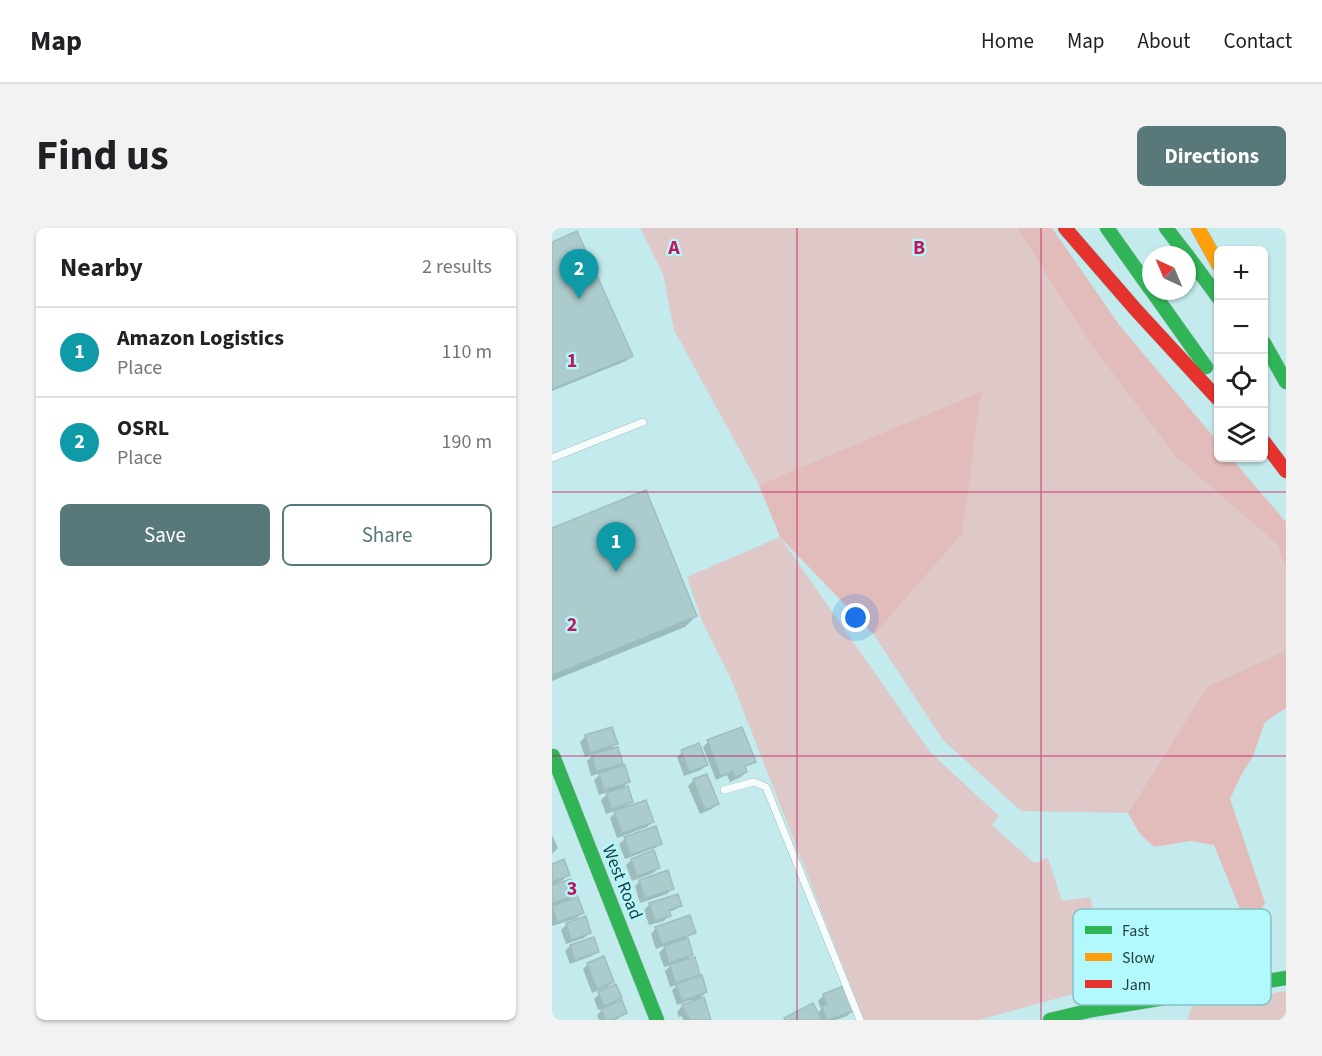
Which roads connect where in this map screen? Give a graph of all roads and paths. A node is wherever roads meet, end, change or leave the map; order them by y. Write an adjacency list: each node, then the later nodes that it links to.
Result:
1 (1065, 228): 15 (main road)
2 (1107, 228): 8 (main road)
3 (1166, 228): 5 (main road)
4 (1197, 228): 6 (main road)
5 (1180, 246)
6 (1214, 257)
7 (1196, 267): 9 (main road)
8 (1142, 277)
9 (1214, 292)
10 (1158, 300): 13 (main road)
11 (1268, 352): 14 (main road)
12 (1268, 363): 14 (main road)
13 (1214, 377)
14 (1286, 384)
15 (1214, 395)
16 (643, 422): 19 (lane)
17 (1268, 447): 20 (main road)
18 (1268, 452): 20 (main road)
19 (552, 458)
20 (1286, 470)
21 (553, 756): 26 (main road, West Road)
22 (724, 790): 27 (lane)
23 (1286, 978): 24 (main road)
24 (1271, 981)
25 (1139, 1005): 28 (main road)
26 (657, 1020)
27 (860, 1020)
28 (1050, 1020)

